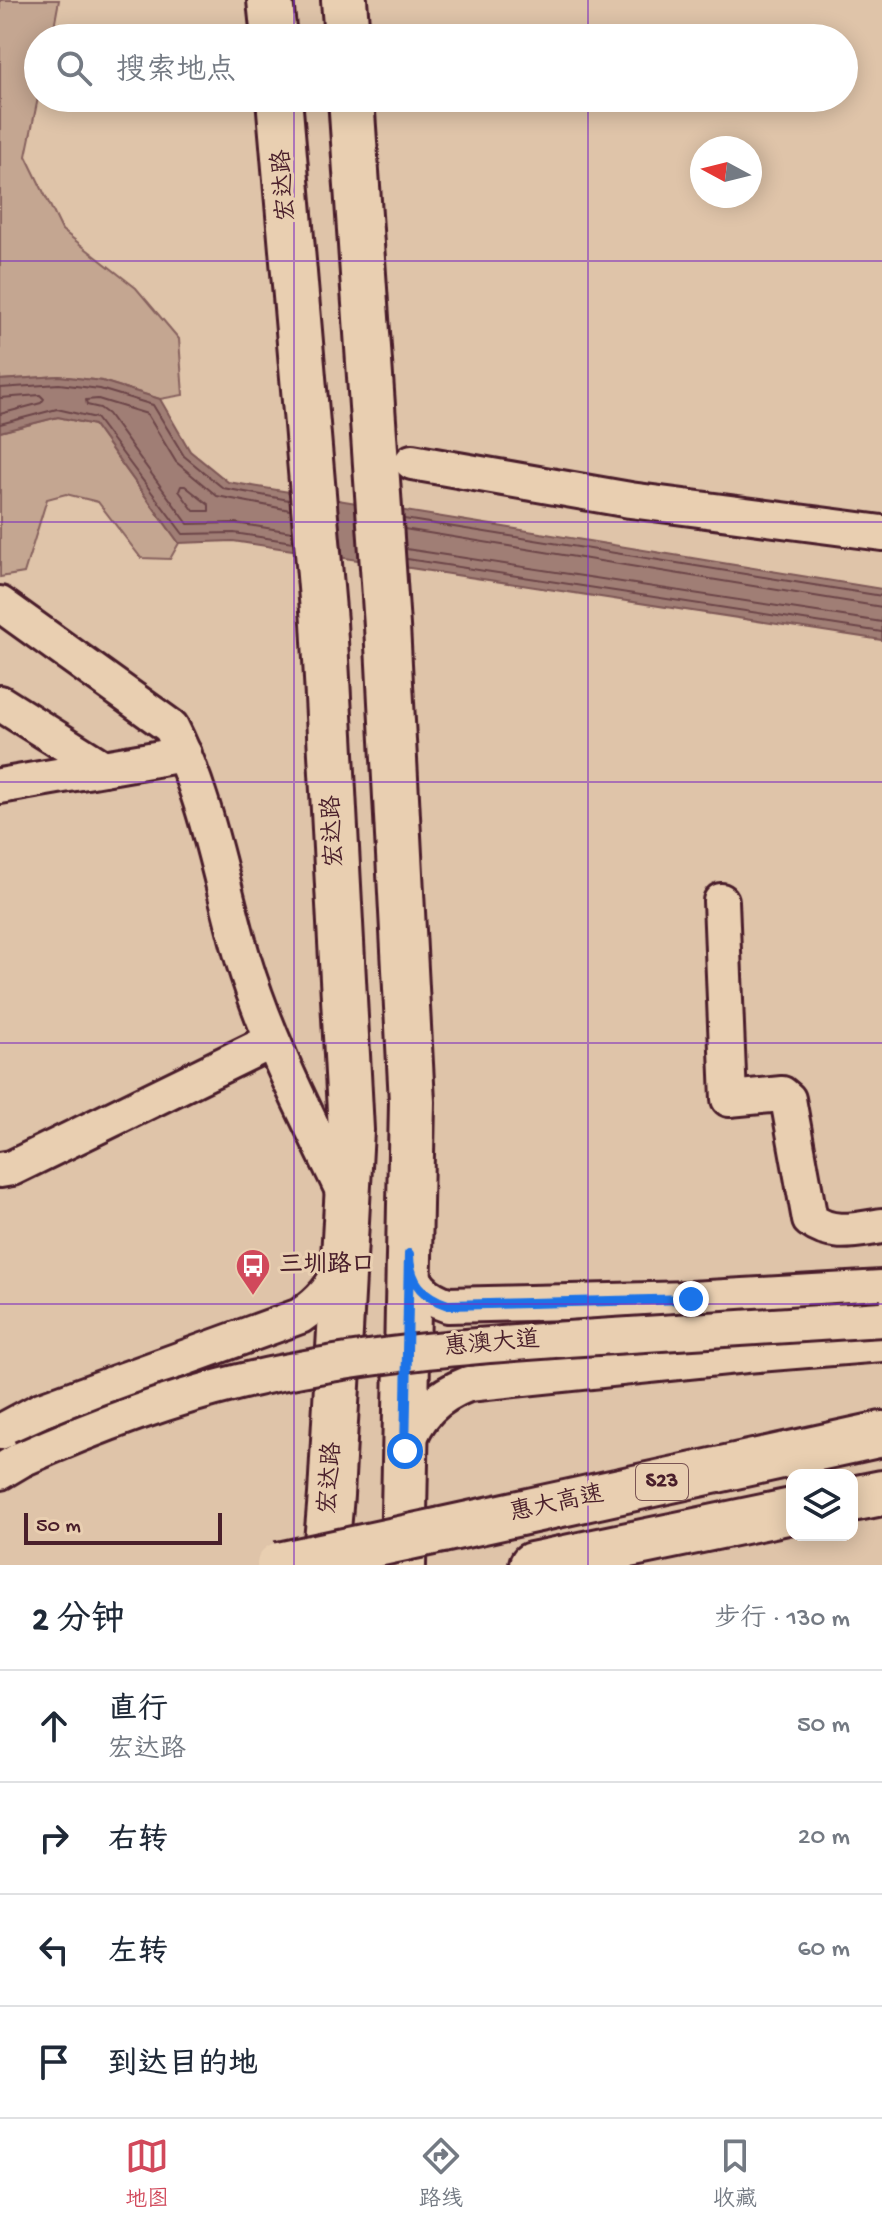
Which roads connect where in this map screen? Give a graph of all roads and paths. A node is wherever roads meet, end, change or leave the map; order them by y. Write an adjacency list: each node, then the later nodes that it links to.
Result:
1 (270, 0): 3 (main road)
2 (344, 0): 4 (main road)
3 (273, 24)
4 (346, 24)
5 (280, 112): 17 (main road, 宏达路)
6 (353, 112): 7 (main road)
7 (393, 466): 8 (street); 20 (main road)
8 (882, 533)
9 (0, 604): 11 (street)
10 (0, 703): 12 (street)
11 (184, 754): 12 (street); 15 (street)
12 (103, 768): 13 (street)
13 (0, 786)
14 (721, 901): 18 (street)
15 (272, 1041): 16 (street); 17 (street)
16 (0, 1170)
17 (347, 1199): 19 (main road, 宏达路)
18 (882, 1226)
19 (344, 1253): 24 (street); 32 (main road, 宏达路)
20 (409, 1254): 21 (street); 26 (main road)
21 (882, 1288)
22 (882, 1319): 27 (street, 惠澳大道, bridge)
23 (882, 1344): 26 (street)
24 (0, 1432)
25 (882, 1434): 31 (main road, 惠大高速 / S23, bridge)
26 (405, 1451): 33 (main road)
27 (11, 1466)
28 (882, 1493): 29 (main road)
29 (858, 1498)
30 (786, 1512): 34 (main road, S23)
31 (279, 1565)
32 (325, 1565)
33 (403, 1565)
34 (532, 1565)

